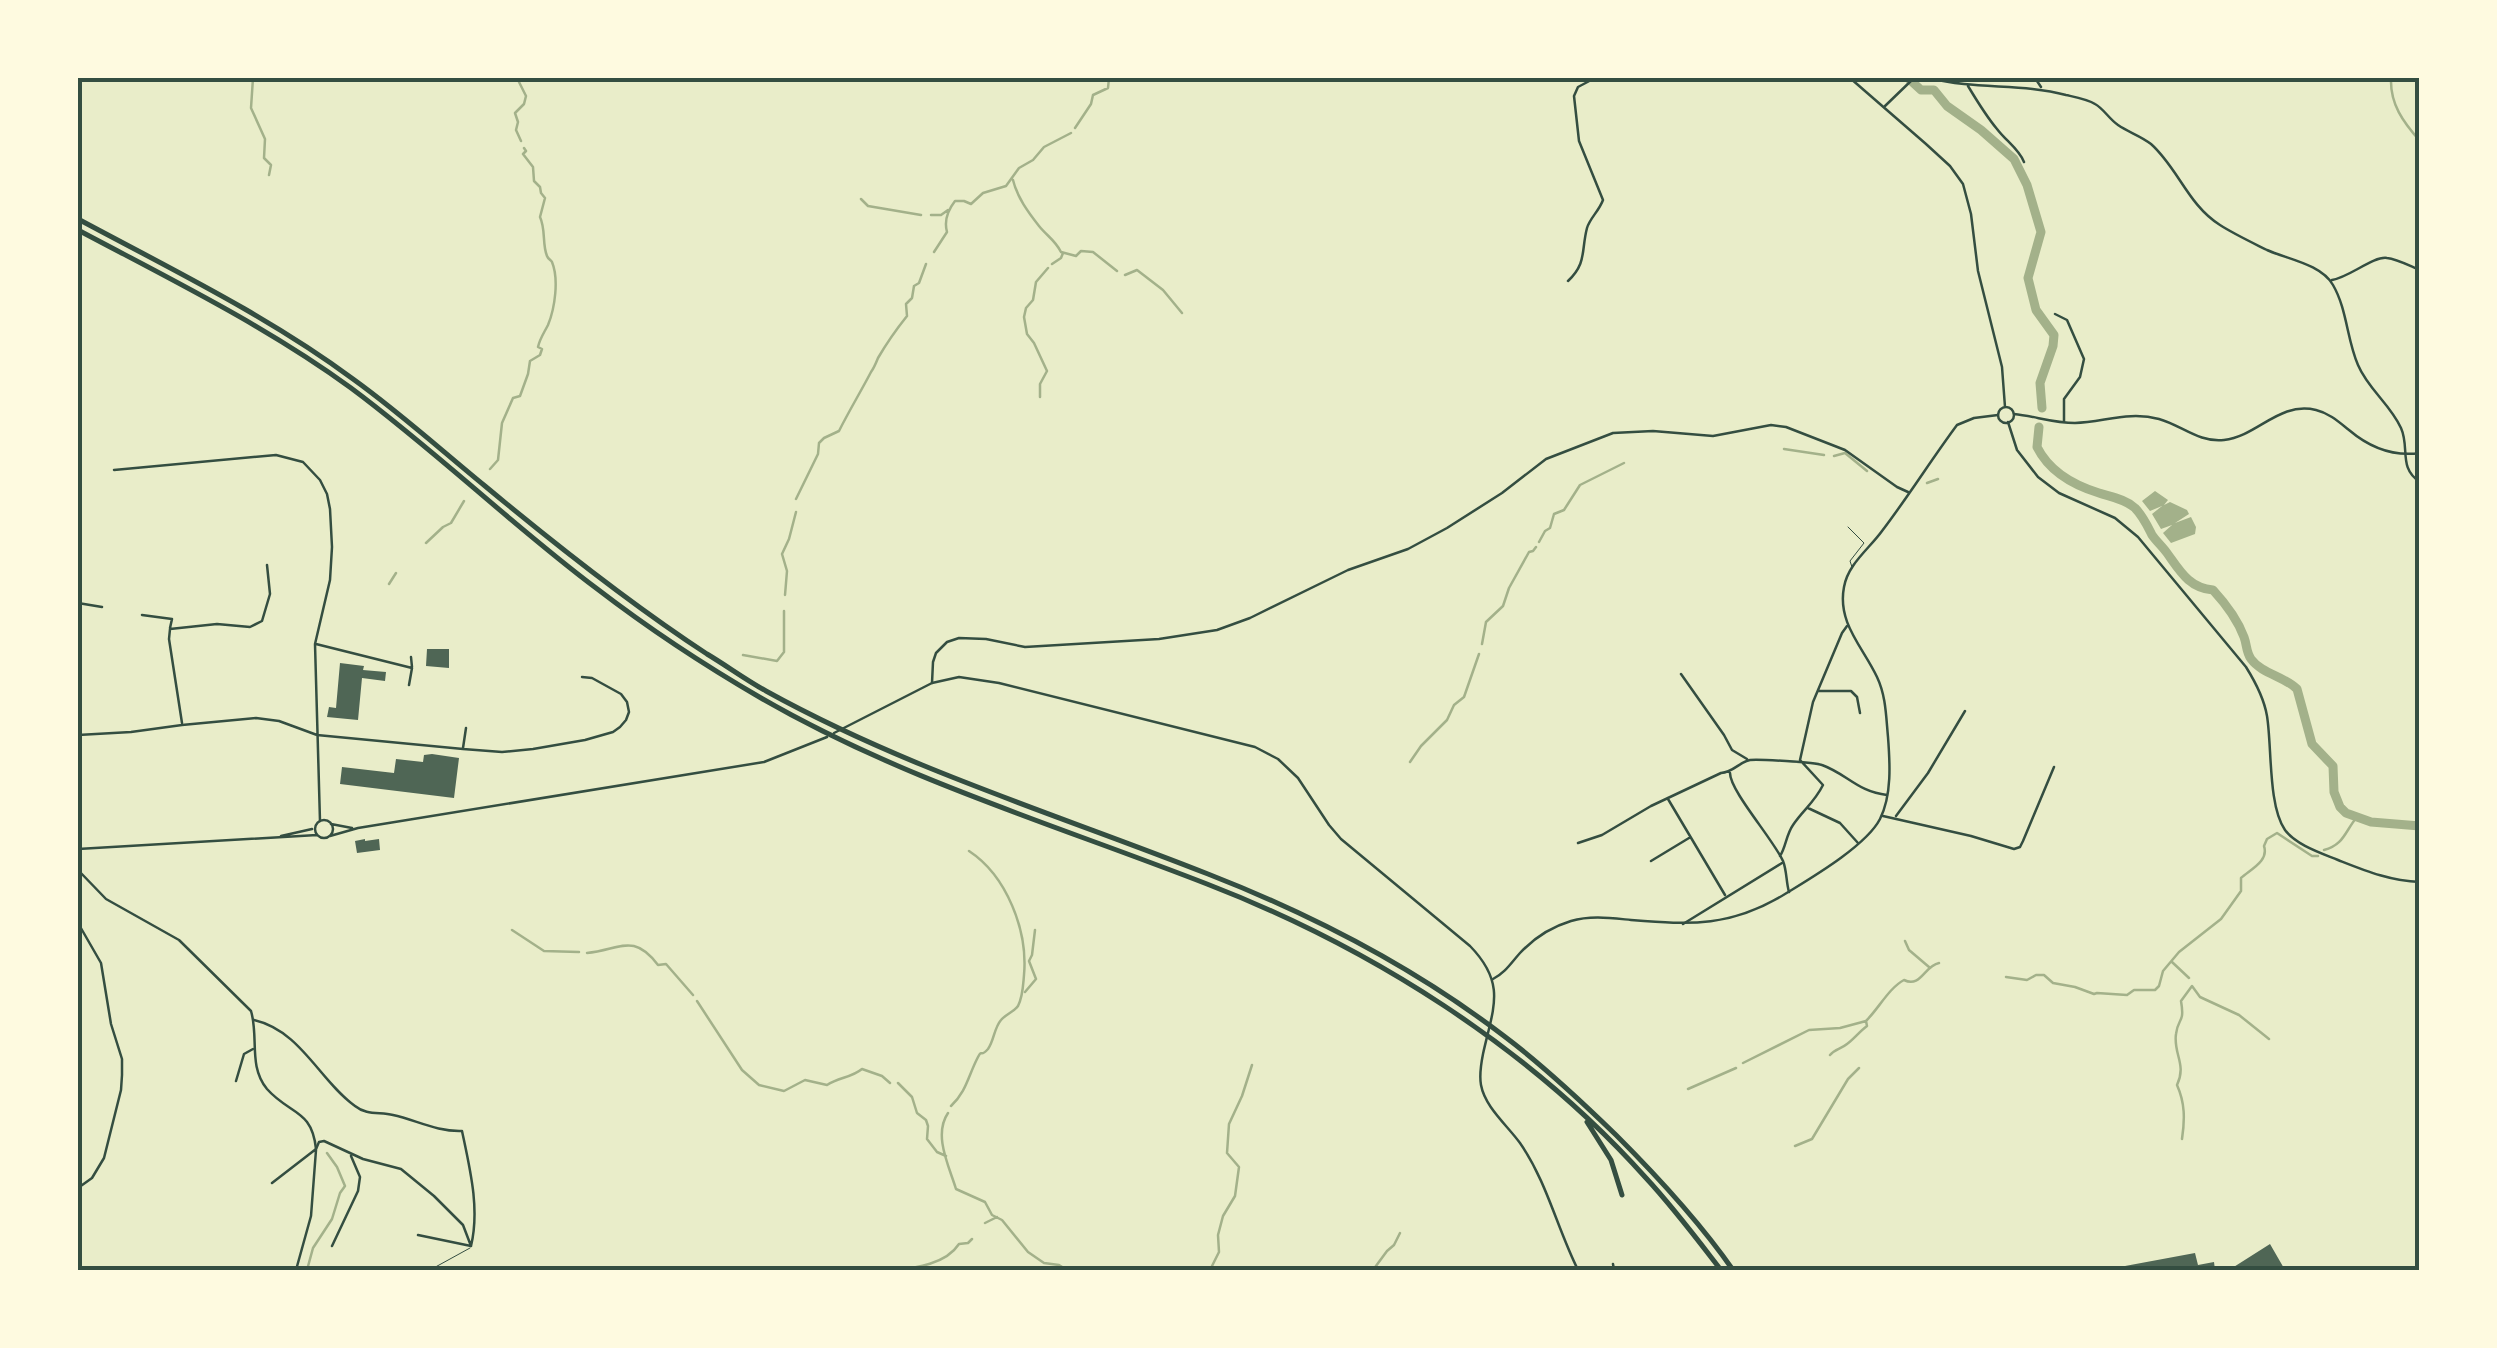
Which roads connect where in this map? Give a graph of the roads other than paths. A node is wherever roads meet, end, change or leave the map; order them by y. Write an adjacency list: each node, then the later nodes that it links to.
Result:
1 (1595, 78): 16 (street)
2 (1850, 78): 10 (street)
3 (1914, 78): 10 (street)
4 (1930, 78): 7 (street)
5 (1958, 78): 7 (street)
6 (2035, 78): 9 (street)
7 (1960, 84): 8 (street)
8 (1967, 85): 9 (street); 11 (street)
9 (2042, 89): 15 (street)
10 (1885, 106): 18 (street)
11 (2024, 162)
12 (78, 219): 99 (highway)
13 (79, 230): 84 (highway)
14 (2420, 270): 15 (street)
15 (2331, 280): 24 (street)
16 (1568, 281)
17 (2055, 314): 22 (street)
18 (2005, 407): 19 (street); 20 (street)
19 (2014, 414): 21 (street); 22 (street)
20 (1998, 415): 21 (street); 27 (street)
21 (2008, 422): 75 (street)
22 (2064, 422): 24 (street)
23 (2420, 453): 24 (street)
24 (2405, 455): 26 (street)
25 (114, 470): 36 (street)
26 (2420, 482)
27 (1908, 492): 30 (street); 41 (street)
28 (1848, 527): 30 (lane)
29 (267, 565): 35 (street)
30 (1852, 568): 34 (street)
31 (78, 603): 32 (street)
32 (102, 607)
33 (142, 614): 35 (street)
34 (1847, 626): 43 (street); 55 (street)
35 (170, 629): 46 (street)
36 (315, 644): 38 (street); 49 (street)
37 (411, 657): 38 (street)
38 (412, 668): 42 (street)
39 (1681, 674): 51 (street)
40 (582, 677): 50 (street)
41 (932, 684): 63 (street); 80 (street)
42 (409, 685)
43 (1818, 690): 45 (street); 52 (street)
44 (1964, 711): 59 (street)
45 (1860, 712)
46 (182, 725): 48 (street); 49 (street)
47 (466, 728): 50 (street)
48 (78, 735)
49 (316, 735): 50 (street); 60 (street)
50 (462, 750)
51 (1748, 760): 52 (street); 54 (street)
52 (1800, 760): 55 (street); 57 (street)
53 (2054, 767): 59 (street)
54 (1731, 772): 56 (street); 71 (street)
55 (1887, 794): 58 (street)
56 (1668, 799): 66 (street); 68 (street)
57 (1808, 808): 69 (street); 71 (street)
58 (1882, 816): 59 (street); 69 (street)
59 (1895, 818)
60 (320, 821): 61 (street); 62 (street)
61 (331, 824): 63 (street); 65 (street)
62 (315, 828): 64 (street); 67 (street)
63 (358, 828): 65 (street)
64 (317, 836): 65 (street); 67 (street)
65 (330, 836)
66 (1690, 837): 72 (street); 77 (street)
67 (270, 838): 70 (street)
68 (1578, 843)
69 (1859, 844): 76 (street)
70 (78, 849)
71 (1780, 856): 73 (street)
72 (1651, 861)
73 (1783, 862): 76 (street); 77 (street)
74 (78, 870): 81 (street)
75 (2420, 882)
76 (1789, 892): 79 (street)
77 (1726, 896): 79 (street)
78 (78, 923): 88 (street)
79 (1683, 924): 80 (street)
80 (1493, 979): 96 (street)
81 (254, 1020): 82 (street); 92 (street)
82 (253, 1049): 83 (street); 85 (street)
83 (236, 1081)
84 (1587, 1119): 89 (highway); 98 (highway)
85 (316, 1148): 86 (street); 87 (street); 94 (street)
86 (350, 1153): 91 (street); 92 (street)
87 (272, 1182)
88 (78, 1188)
89 (1622, 1196)
90 (418, 1236): 92 (street)
91 (332, 1246)
92 (471, 1246): 95 (lane)
93 (1614, 1264): 97 (street)
94 (296, 1270)
95 (430, 1270)
96 (1578, 1270)
97 (1614, 1270)
98 (1721, 1270)
99 (1734, 1270)

